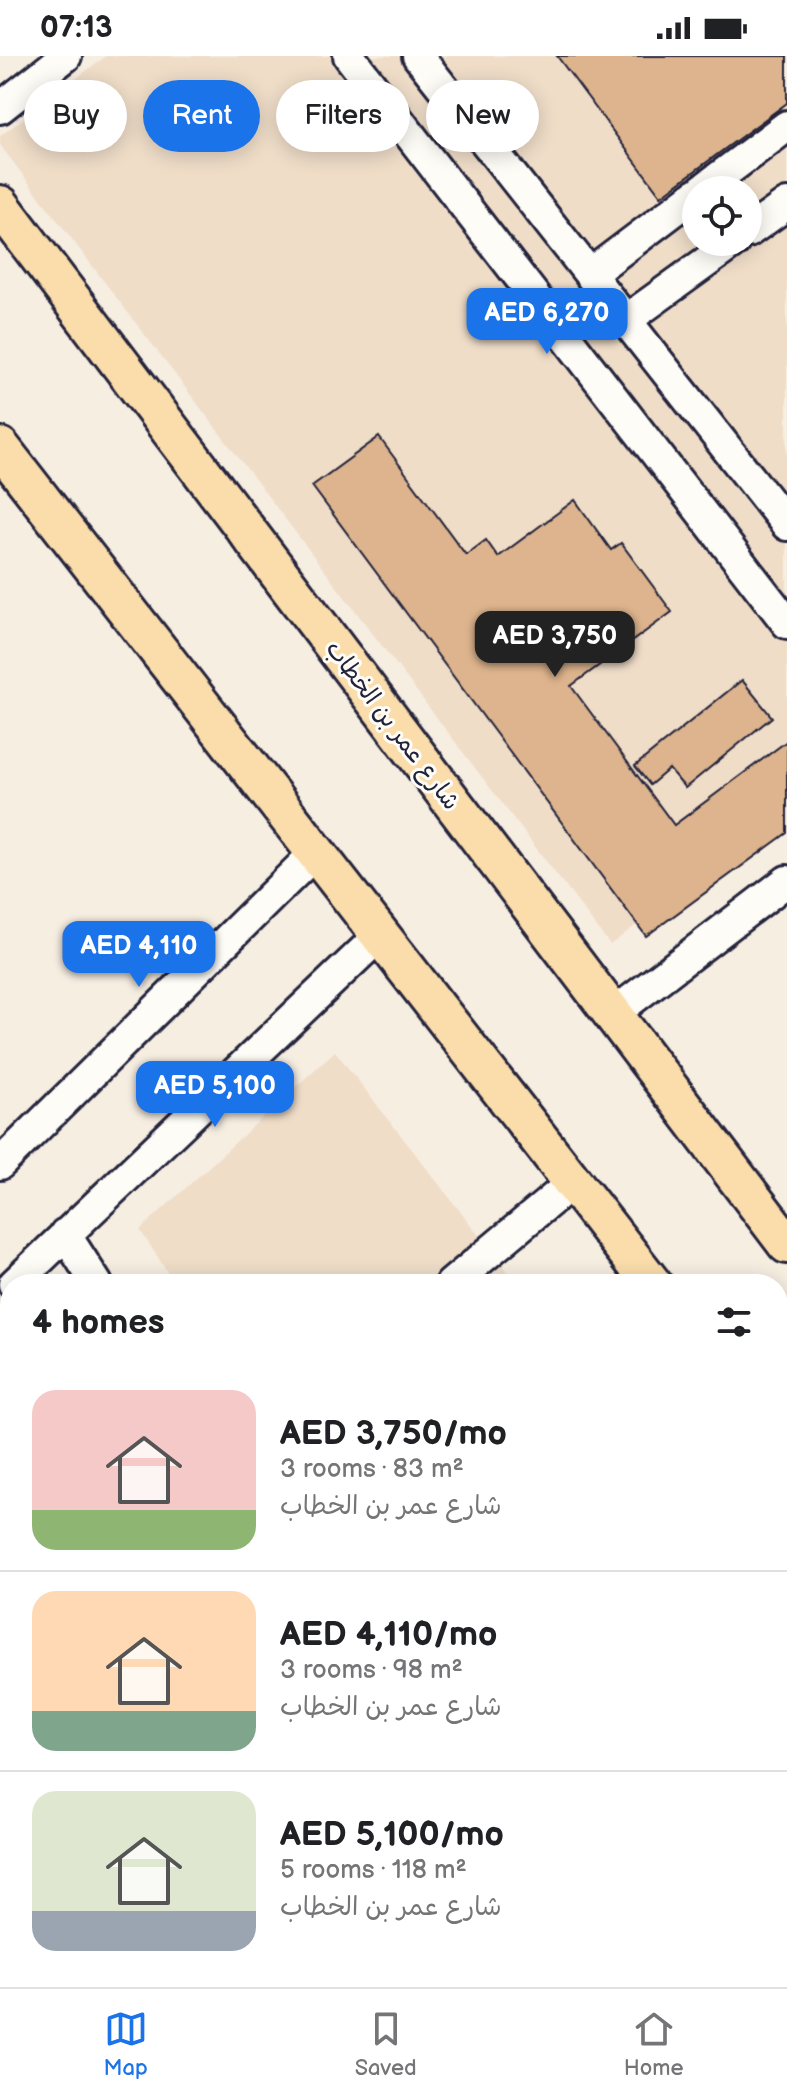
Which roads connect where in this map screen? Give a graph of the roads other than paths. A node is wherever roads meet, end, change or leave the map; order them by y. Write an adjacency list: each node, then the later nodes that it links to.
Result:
1 (66, 56): 4 (street)
2 (349, 56): 16 (street)
3 (418, 56): 12 (street)
4 (0, 108)
5 (787, 126): 6 (street)
6 (721, 176)
7 (787, 204): 10 (street)
8 (0, 205): 20 (main road, شارع عمر بن الخطاب)
9 (682, 205): 12 (street)
10 (762, 222)
11 (715, 256): 13 (street)
12 (590, 274): 13 (street)
13 (626, 320): 15 (street)
14 (0, 447): 17 (main road)
15 (787, 525)
16 (787, 623)
17 (316, 852): 19 (main road); 21 (street)
18 (787, 881): 20 (street)
19 (380, 935): 22 (main road); 23 (street)
20 (613, 1014): 24 (main road, شارع عمر بن الخطاب)
21 (0, 1164)
22 (573, 1182): 27 (street); 28 (main road)
23 (65, 1234): 25 (street); 26 (street)
24 (787, 1244)
25 (31, 1274)
26 (91, 1274)
27 (463, 1274)
28 (644, 1274)

